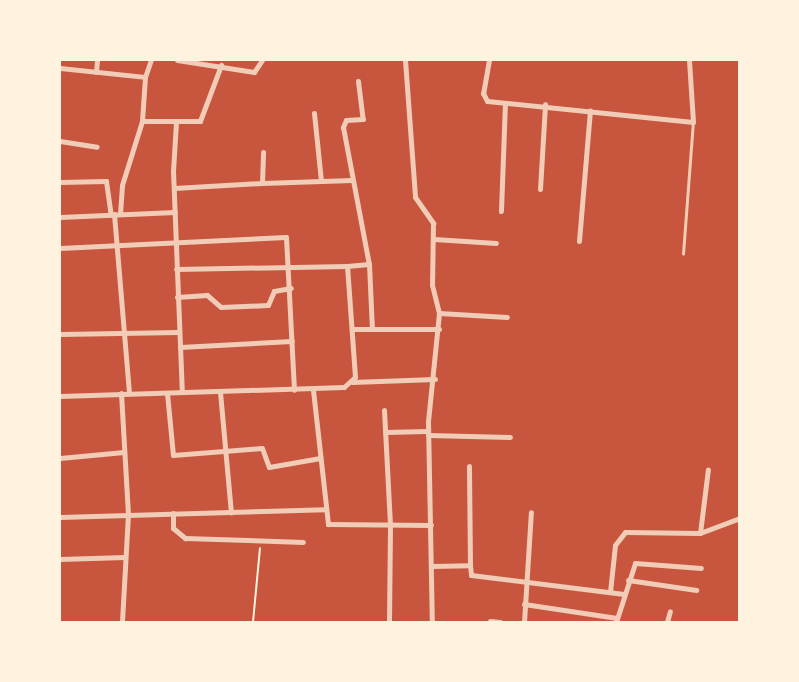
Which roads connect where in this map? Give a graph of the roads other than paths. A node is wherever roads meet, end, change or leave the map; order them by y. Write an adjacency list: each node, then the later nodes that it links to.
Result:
1 (97, 60): 10 (street)
2 (151, 60): 11 (street)
3 (177, 60): 8 (street)
4 (262, 60): 8 (street)
5 (405, 60): 33 (street)
6 (488, 60): 13 (street)
7 (689, 60): 18 (street)
8 (221, 65): 19 (street)
9 (60, 68): 10 (street)
10 (96, 72): 11 (street)
11 (145, 77): 17 (street)
12 (358, 81): 23 (street)
13 (505, 103): 14 (street); 29 (street)
14 (545, 104): 15 (street); 28 (street)
15 (590, 110): 18 (street); 34 (street)
16 (314, 113): 24 (street)
17 (142, 121): 19 (street); 31 (street)
18 (693, 121): 39 (lane)
19 (176, 122): 27 (street)
20 (60, 141): 21 (street)
21 (97, 147)
22 (263, 152): 26 (street)
23 (352, 180): 24 (street); 40 (street)
24 (321, 181): 26 (street)
25 (60, 182): 31 (street)
26 (262, 183): 27 (street)
27 (174, 188): 30 (street)
28 (540, 189)
29 (501, 211)
30 (174, 212): 31 (street); 35 (street)
31 (115, 214): 32 (street); 37 (street)
32 (60, 216)
33 (434, 239): 36 (street); 46 (street)
34 (579, 241)
35 (176, 243): 37 (street); 42 (street); 43 (street)
36 (496, 243)
37 (117, 247): 38 (street); 51 (street)
38 (60, 248)
39 (683, 254)
40 (369, 264): 41 (street); 49 (street)
41 (347, 266): 42 (street); 48 (street)
42 (290, 267): 43 (street); 44 (street)
43 (176, 269): 45 (street)
44 (291, 288): 45 (street); 54 (street)
45 (177, 297): 52 (street)
46 (439, 313): 47 (street); 50 (street)
47 (507, 317)
48 (352, 329): 49 (street); 57 (street)
49 (372, 329): 50 (street)
50 (439, 329): 56 (street)
51 (124, 332): 52 (street); 53 (street); 63 (street)
52 (179, 332): 55 (street)
53 (60, 334)
54 (292, 341): 55 (street); 58 (street)
55 (180, 347): 61 (street)
56 (435, 379): 57 (street); 68 (street)
57 (352, 382): 59 (street)
58 (294, 390): 59 (street); 60 (street)
59 (313, 390): 73 (street)
60 (220, 391): 61 (street); 70 (street)
61 (182, 392): 64 (street)
62 (121, 393): 63 (street); 65 (street); 71 (street)
63 (129, 393): 64 (street)
64 (167, 393): 70 (street)
65 (60, 396)
66 (384, 410): 67 (street)
67 (385, 432): 68 (street); 84 (street)
68 (428, 433): 69 (street); 83 (street)
69 (510, 437)
70 (225, 451): 73 (street); 77 (street)
71 (124, 452): 72 (street); 80 (street)
72 (60, 458)
73 (320, 458): 76 (street)
74 (469, 467): 89 (street)
75 (708, 469): 85 (street)
76 (325, 509): 77 (street); 84 (street)
77 (231, 512): 79 (street)
78 (531, 512): 92 (street)
79 (173, 513): 80 (street); 86 (street)
80 (128, 514): 81 (street); 87 (street)
81 (60, 517)
82 (740, 519): 85 (street)
83 (431, 524): 84 (street); 90 (street)
84 (390, 526): 102 (street)
85 (699, 533): 95 (street)
86 (303, 541)
87 (125, 557): 88 (street); 101 (street)
88 (60, 559)
89 (470, 565): 90 (street); 92 (street)
90 (431, 566): 103 (street)
91 (701, 568): 93 (street)
92 (525, 580): 95 (street); 97 (street)
93 (628, 580): 94 (street); 96 (street)
94 (696, 590)
95 (610, 592): 96 (street)
96 (624, 594): 99 (street)
97 (524, 604): 99 (street); 105 (street)
98 (670, 611): 106 (street)
99 (617, 620)
100 (490, 621): 104 (street)
101 (122, 622)
102 (389, 622)
103 (432, 622)
104 (500, 622)
105 (524, 622)
106 (667, 622)

